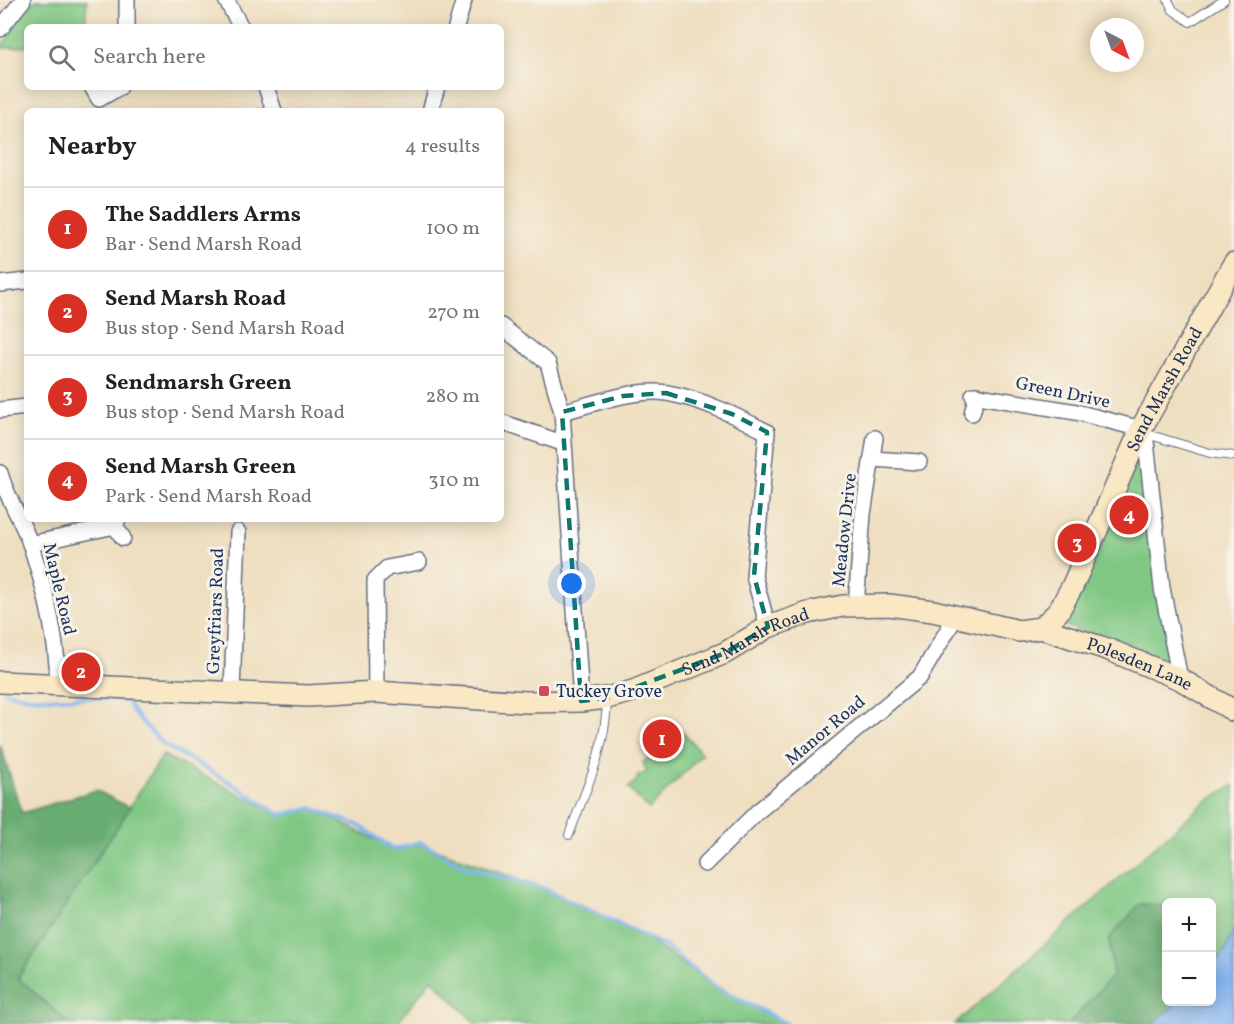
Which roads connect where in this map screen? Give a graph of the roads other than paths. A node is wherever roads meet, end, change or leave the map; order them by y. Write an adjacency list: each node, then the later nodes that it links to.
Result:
1 (23, 0): 10 (street)
2 (127, 0): 7 (street)
3 (226, 0): 8 (street)
4 (464, 0): 9 (street)
5 (1168, 0): 6 (lane)
6 (1224, 0)
7 (127, 24)
8 (240, 24)
9 (457, 24)
10 (0, 28)
11 (94, 90): 12 (street)
12 (115, 90)
13 (267, 90): 15 (street)
14 (436, 90): 16 (street)
15 (273, 108)
16 (431, 108)
17 (1234, 263): 26 (main road, Send Marsh Road)
18 (24, 281): 19 (street)
19 (0, 284)
20 (504, 328): 23 (street)
21 (24, 407): 22 (street)
22 (0, 410)
23 (562, 411): 28 (street); 39 (street)
24 (972, 413): 26 (street, Green Drive)
25 (504, 423): 28 (street)
26 (1144, 429): 29 (lane); 40 (main road, Send Marsh Road); 41 (street)
27 (875, 438): 30 (street, Meadow Drive)
28 (562, 443): 47 (street)
29 (1234, 456)
30 (872, 459): 31 (street, Meadow Drive); 37 (street, Meadow Drive)
31 (919, 462)
32 (0, 473): 35 (street, Maple Road)
33 (118, 527): 35 (street)
34 (238, 532): 44 (street, Greyfriars Road)
35 (30, 544): 43 (street, Maple Road)
36 (419, 562): 45 (street)
37 (856, 605): 38 (main road, Send Marsh Road); 39 (main road, Send Marsh Road)
38 (956, 616): 40 (main road, Send Marsh Road); 50 (street, Manor Road)
39 (768, 627): 46 (main road, Send Marsh Road)
40 (1041, 628): 41 (main road, Polesden Lane)
41 (1180, 679): 48 (main road, Polesden Lane)
42 (0, 682): 43 (main road, Send Marsh Road)
43 (58, 683): 44 (main road, Send Marsh Road)
44 (232, 692): 45 (main road, Send Marsh Road)
45 (376, 692): 47 (main road, Send Marsh Road)
46 (607, 698): 47 (main road, Send Marsh Road); 49 (lane)
47 (581, 701)
48 (1234, 711)
49 (568, 835)
50 (705, 864)

